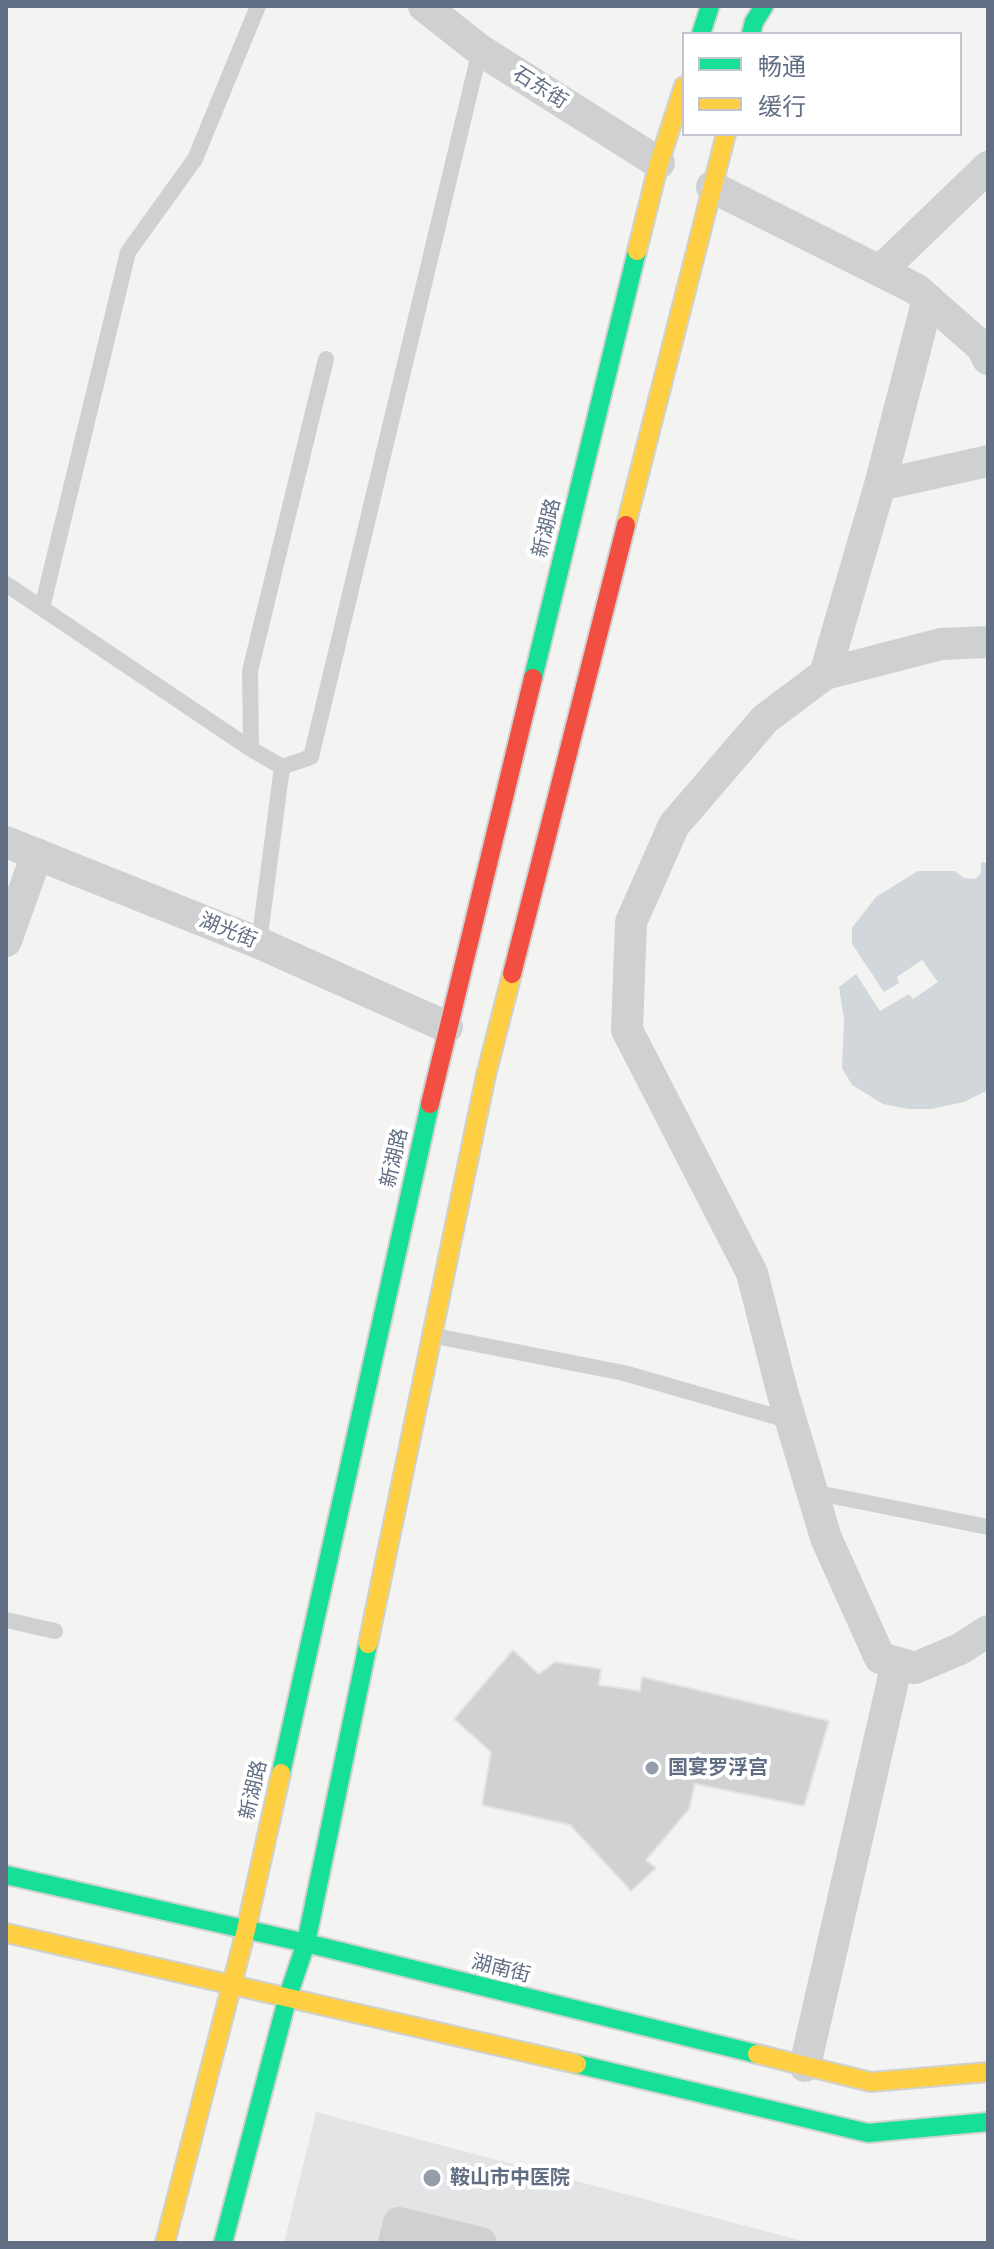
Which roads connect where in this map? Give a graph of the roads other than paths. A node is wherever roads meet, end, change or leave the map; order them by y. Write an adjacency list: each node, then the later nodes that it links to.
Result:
1 (258, 6): 20 (lane)
2 (424, 6): 7 (street, 石东街)
3 (710, 6): 5 (main road)
4 (764, 6): 6 (main road)
5 (702, 32)
6 (752, 32)
7 (480, 50): 10 (street, 石东街); 24 (lane)
8 (682, 92): 10 (main road, 新湖路)
9 (725, 136): 12 (main road)
10 (659, 163): 29 (main road, 新湖路)
11 (988, 167): 13 (street)
12 (712, 187): 13 (street); 30 (main road)
13 (880, 271): 14 (street)
14 (928, 299): 16 (street); 18 (street)
15 (326, 359): 23 (lane)
16 (988, 359)
17 (988, 461): 18 (street)
18 (880, 485): 22 (street)
19 (6, 584): 20 (lane)
20 (42, 608): 23 (lane)
21 (988, 642): 22 (street)
22 (825, 674): 31 (street)
23 (251, 749): 24 (lane)
24 (282, 767): 28 (lane)
25 (6, 842): 26 (street, 湖光街)
26 (37, 854): 27 (street); 28 (street, 湖光街)
27 (6, 941)
28 (259, 943): 29 (street, 湖光街)
29 (447, 1027): 39 (main road, 新湖路)
30 (432, 1335): 31 (lane); 41 (main road)
31 (791, 1421): 32 (street)
32 (813, 1492): 33 (lane); 37 (street)
33 (988, 1527)
34 (6, 1620): 35 (lane)
35 (55, 1631)
36 (988, 1631): 37 (street)
37 (897, 1663): 44 (street)
38 (6, 1875): 39 (main road, 湖南街)
39 (246, 1930): 41 (main road, 湖南街); 42 (main road, 新湖路)
40 (6, 1933): 42 (main road)
41 (306, 1943): 43 (main road); 44 (main road, 湖南街)
42 (230, 1984): 43 (main road); 47 (main road, 新湖路)
43 (288, 1996): 46 (main road); 48 (main road)
44 (805, 2066): 45 (main road, 湖南街)
45 (988, 2072)
46 (988, 2122)
47 (165, 2243)
48 (223, 2243)
49 (394, 2243): 50 (street)
50 (481, 2243)

